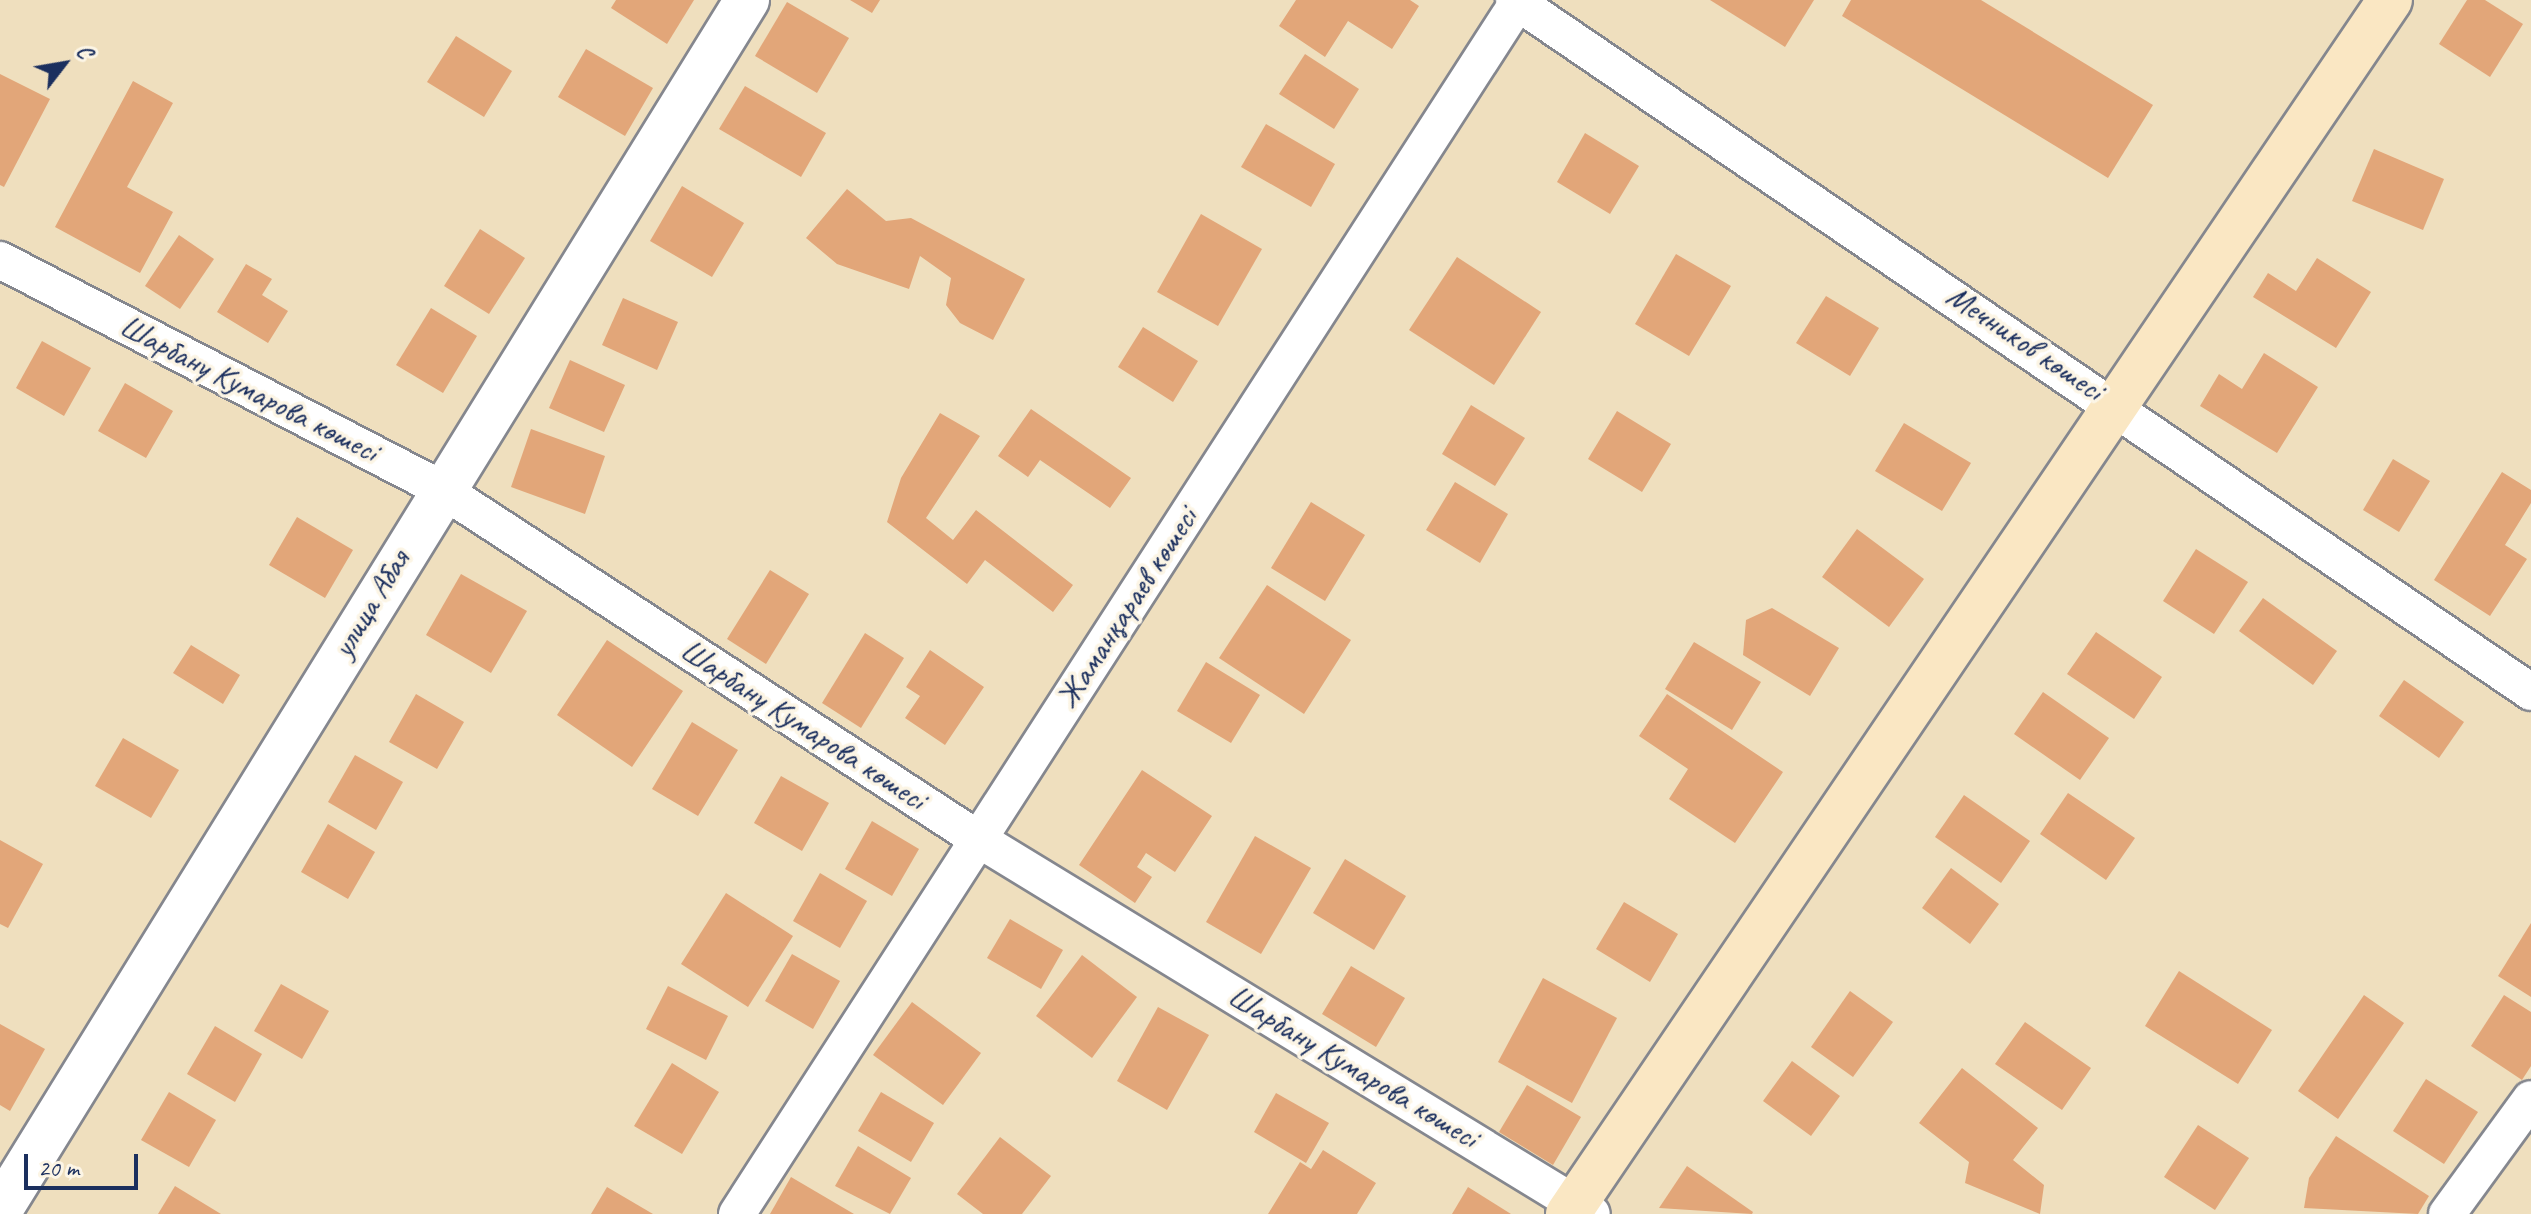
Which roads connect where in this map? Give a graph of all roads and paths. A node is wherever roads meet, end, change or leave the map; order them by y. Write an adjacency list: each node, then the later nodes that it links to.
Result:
1 (747, 0): 6 (street, улица Абая)
2 (2390, 0): 5 (main road)
3 (1516, 1): 5 (street, Мечников көшесі); 8 (street, Жаманқараев көшесі)
4 (0, 260): 6 (street, Шарбану Кумарова көшесі)
5 (2116, 405): 7 (street, Мечников көшесі); 11 (main road)
6 (441, 489): 8 (street, Шарбану Кумарова көшесі); 10 (street, улица Абая)
7 (2528, 683)
8 (978, 839): 11 (street, Шарбану Кумарова көшесі); 12 (street, Жаманқараев көшесі)
9 (2531, 1099): 13 (street)
10 (0, 1210)
11 (1579, 1210)
12 (737, 1214)
13 (2447, 1214)

